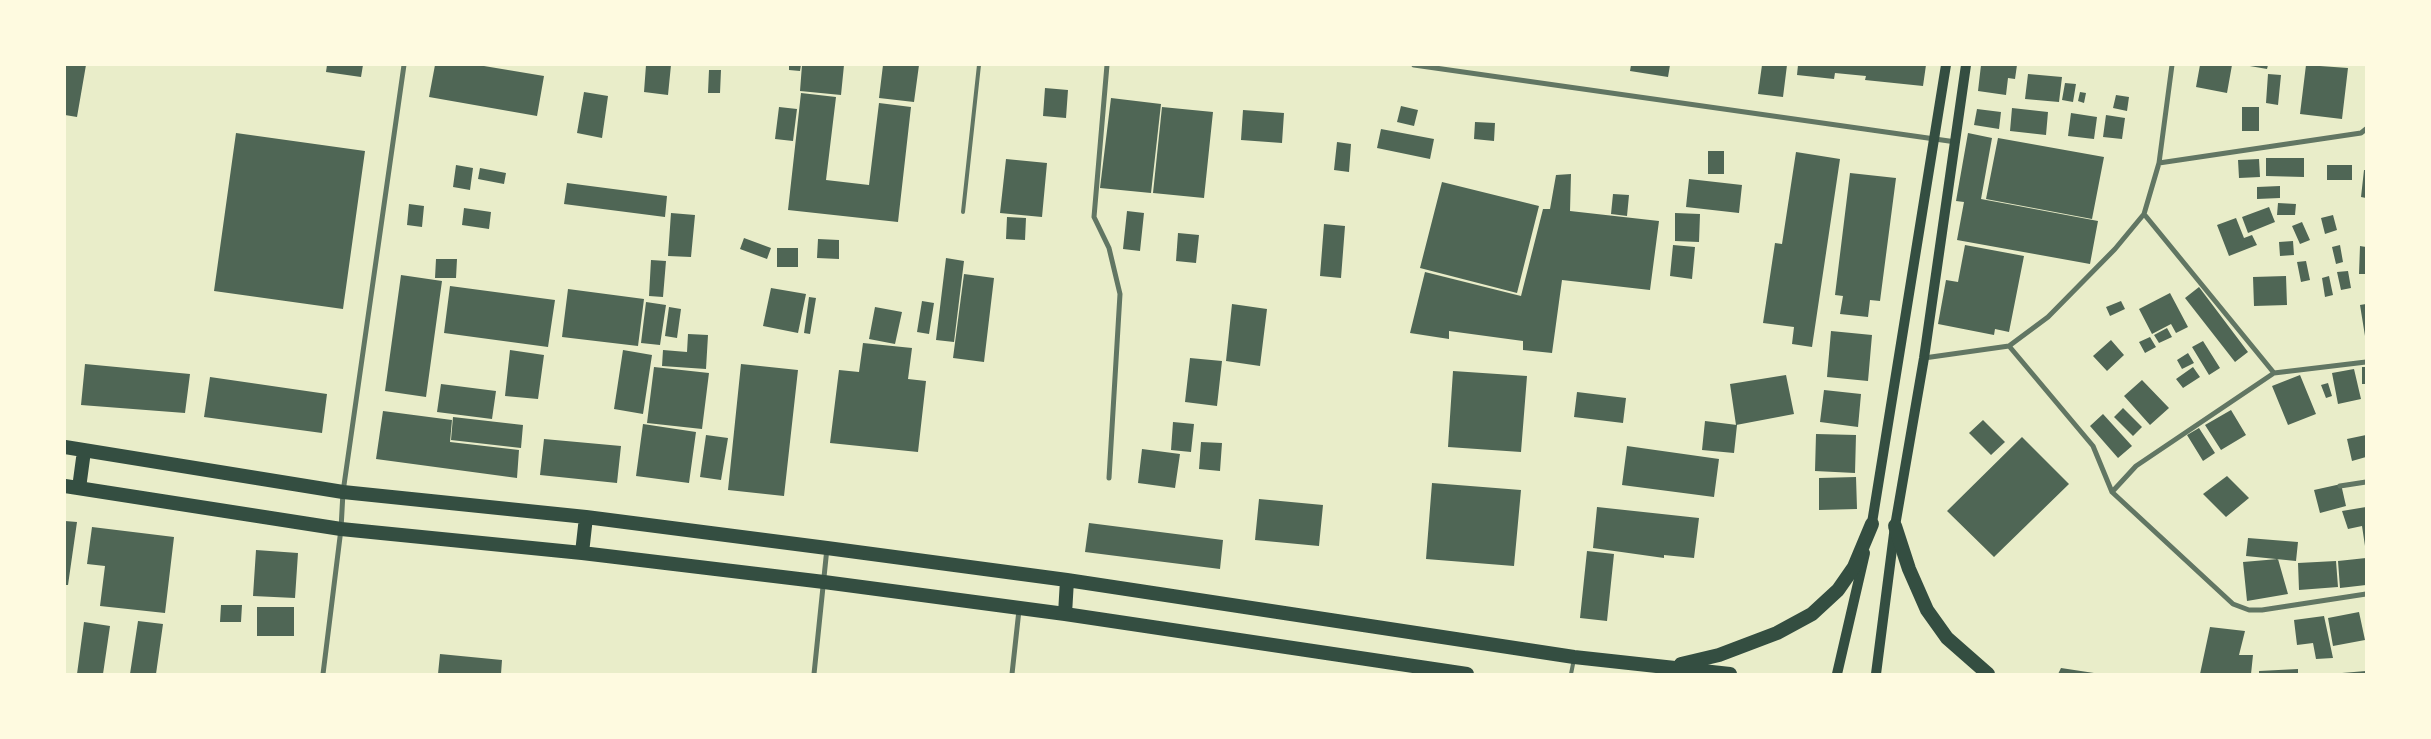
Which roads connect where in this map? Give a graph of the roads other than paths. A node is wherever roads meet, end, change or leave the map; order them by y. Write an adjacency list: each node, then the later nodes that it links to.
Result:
1 (404, 65): 24 (street)
2 (979, 65): 12 (lane)
3 (1107, 65): 20 (street)
4 (1414, 65): 9 (street)
5 (1946, 65): 9 (main road)
6 (1966, 65): 10 (main road)
7 (2172, 65): 11 (street)
8 (2366, 130): 11 (street)
9 (1935, 138): 10 (street); 27 (main road)
10 (1956, 142): 15 (main road)
11 (2159, 163): 13 (street)
12 (963, 212)
13 (2144, 214): 14 (street); 17 (street)
14 (2009, 346): 15 (street); 25 (street)
15 (1924, 358): 28 (main road)
16 (2366, 362): 17 (street)
17 (2274, 373): 25 (street)
18 (65, 447): 19 (highway)
19 (84, 451): 23 (highway); 24 (highway)
20 (1109, 478)
21 (2366, 482): 22 (street)
22 (2340, 486)
23 (72, 487): 29 (highway)
24 (343, 492): 26 (highway); 29 (street)
25 (2112, 492): 34 (street)
26 (586, 517): 30 (highway); 31 (highway)
27 (1872, 524): 38 (highway); 45 (main road)
28 (1895, 526): 46 (main road); 47 (highway)
29 (341, 529): 31 (highway); 39 (street)
30 (827, 548): 32 (highway); 33 (street)
31 (582, 553): 33 (highway)
32 (1067, 580): 36 (highway); 37 (highway)
33 (824, 582): 35 (highway); 40 (street)
34 (2366, 594)
35 (1020, 608): 36 (highway); 41 (street)
36 (1065, 614): 42 (highway)
37 (1574, 657): 38 (highway); 43 (lane)
38 (1673, 666): 44 (highway)
39 (323, 674)
40 (814, 674)
41 (1012, 674)
42 (1466, 674)
43 (1571, 674)
44 (1730, 674)
45 (1837, 674)
46 (1876, 674)
47 (1988, 674)

